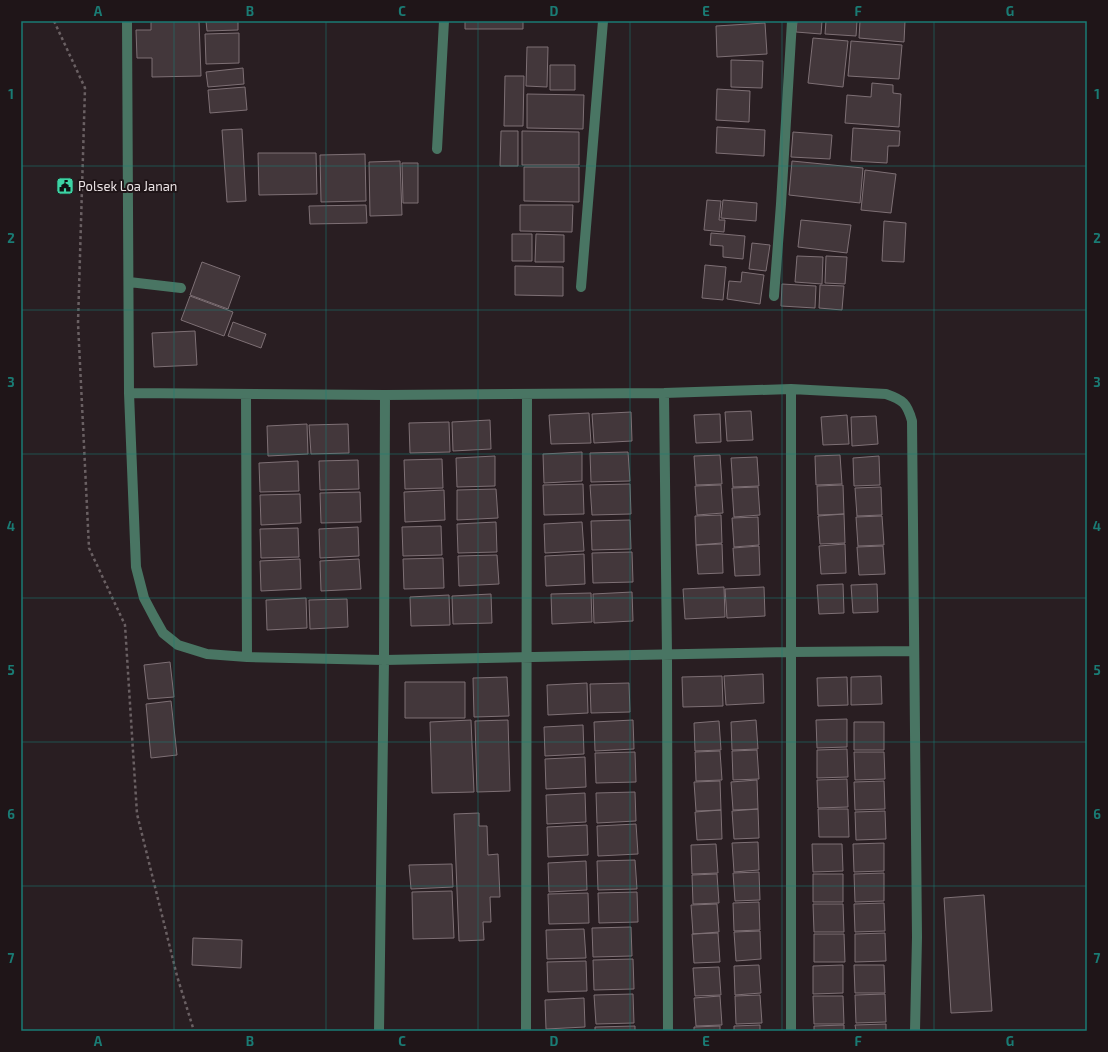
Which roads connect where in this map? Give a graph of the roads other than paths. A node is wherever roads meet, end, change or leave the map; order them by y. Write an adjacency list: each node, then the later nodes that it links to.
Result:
1 (127, 21): 6 (street)
2 (444, 21): 5 (street)
3 (603, 21): 7 (street)
4 (792, 21): 9 (street)
5 (437, 149)
6 (129, 282): 8 (street); 11 (street)
7 (581, 287)
8 (180, 288)
9 (774, 296)
10 (791, 389): 12 (street); 16 (street); 17 (street)
11 (129, 393): 13 (street); 19 (street)
12 (664, 393): 14 (street); 18 (street)
13 (246, 394): 15 (street); 19 (street)
14 (527, 394): 15 (street); 20 (street)
15 (385, 395): 21 (street)
16 (914, 651): 17 (street); 26 (street)
17 (791, 652): 18 (street); 25 (street)
18 (667, 655): 20 (street); 24 (street)
19 (247, 657): 21 (street)
20 (526, 658): 21 (street); 23 (street)
21 (384, 660): 22 (street)
22 (379, 1031)
23 (526, 1031)
24 (668, 1031)
25 (791, 1031)
26 (915, 1031)

